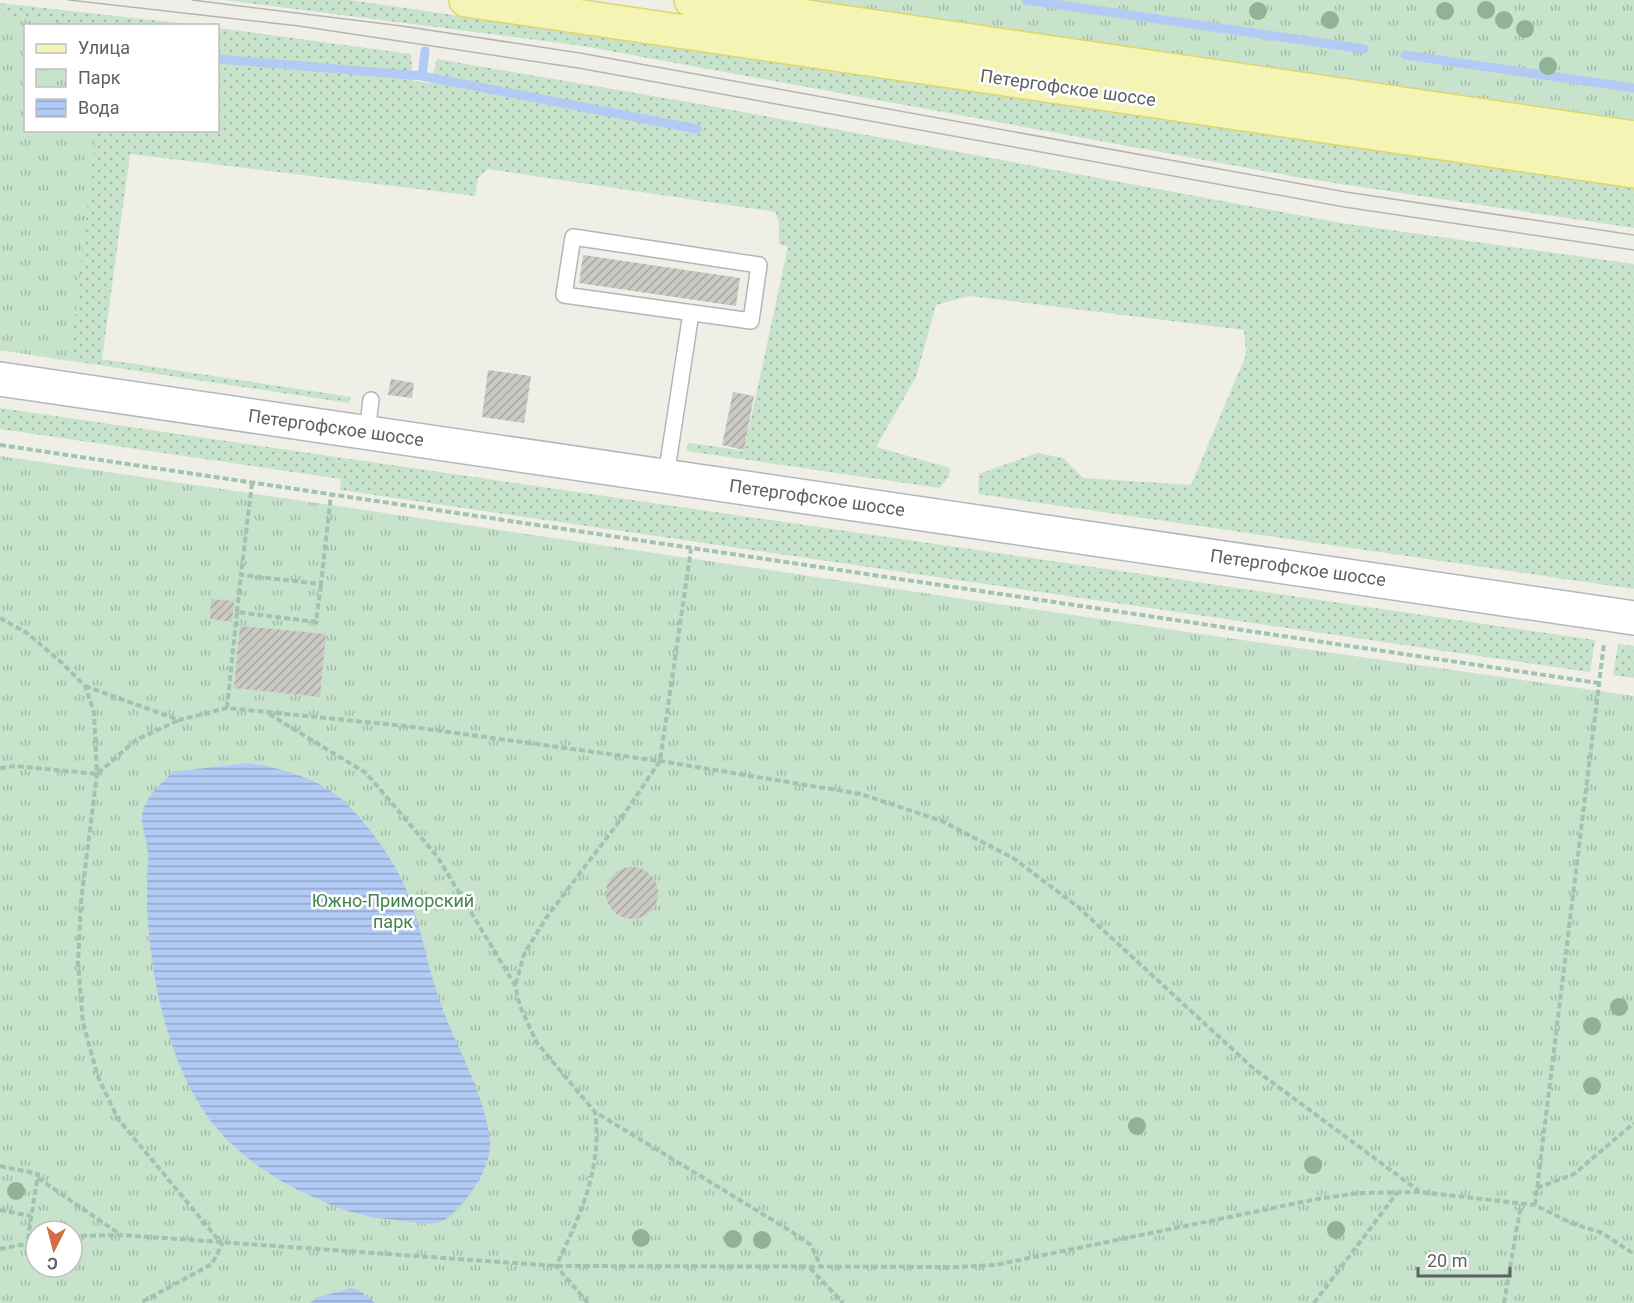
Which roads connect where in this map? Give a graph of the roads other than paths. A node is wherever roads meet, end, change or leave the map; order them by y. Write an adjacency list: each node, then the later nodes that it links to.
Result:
1 (466, 0): 4 (main road, Петергофское шоссе)
2 (691, 0): 3 (main road, Петергофское шоссе)
3 (1634, 138)
4 (1634, 171)
5 (691, 313): 5 (lane); 9 (lane)
6 (0, 378): 8 (street, Петергофское шоссе)
7 (371, 400): 8 (lane)
8 (367, 432): 9 (street, Петергофское шоссе)
9 (666, 476): 10 (street, Петергофское шоссе)
10 (1634, 618)

